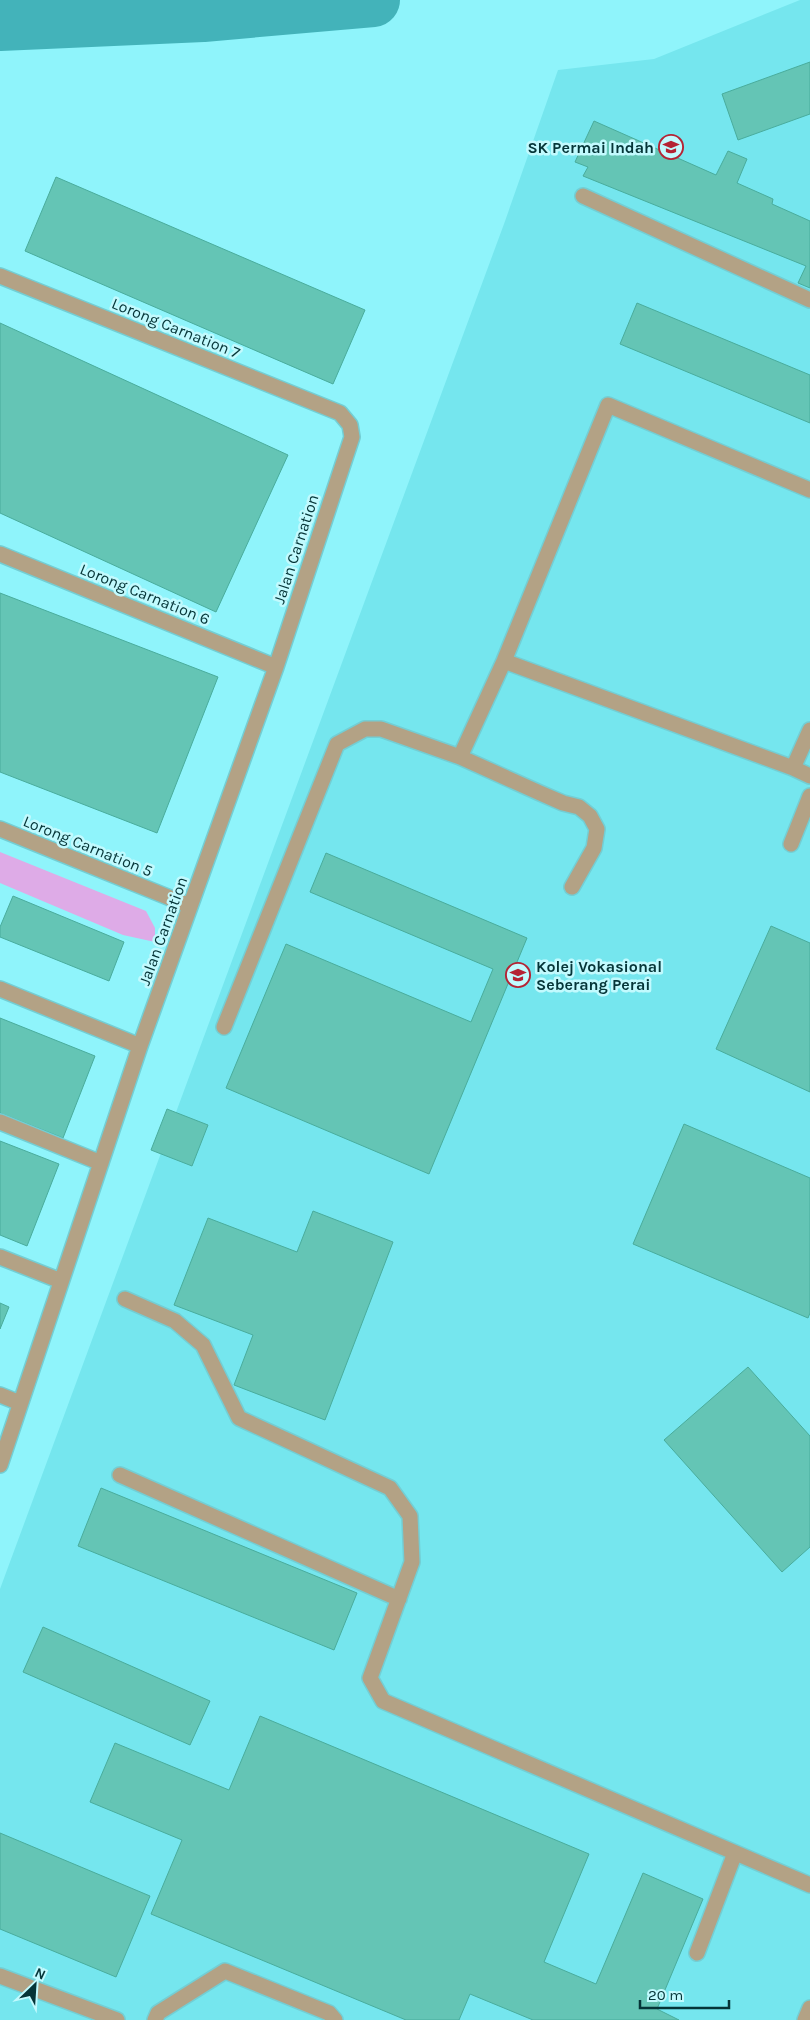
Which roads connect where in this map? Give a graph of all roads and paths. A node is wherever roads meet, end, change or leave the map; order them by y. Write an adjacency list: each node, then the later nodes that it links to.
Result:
1 (583, 196): 3 (street)
2 (0, 276): 4 (street, Lorong Carnation 7)
3 (810, 300)
4 (340, 413): 8 (street, Jalan Carnation)
5 (810, 490): 7 (street)
6 (0, 554): 8 (street, Lorong Carnation 6)
7 (504, 661): 10 (street); 11 (street)
8 (276, 667): 17 (street, Jalan Carnation)
9 (810, 730): 11 (street)
10 (460, 757): 16 (street); 19 (street)
11 (793, 768): 12 (street)
12 (810, 776)
13 (810, 796): 15 (street)
14 (0, 829): 17 (street, Lorong Carnation 5)
15 (791, 844)
16 (572, 887)
17 (190, 906): 20 (street, Jalan Carnation)
18 (0, 989): 20 (street)
19 (224, 1027)
20 (140, 1046): 22 (street, Jalan Carnation)
21 (0, 1122): 22 (street)
22 (101, 1162): 24 (street, Jalan Carnation)
23 (0, 1257): 24 (street)
24 (61, 1281): 27 (street, Jalan Carnation)
25 (125, 1299): 30 (street)
26 (0, 1395): 27 (street)
27 (20, 1403): 28 (street, Jalan Carnation)
28 (0, 1464)
29 (120, 1475): 30 (street)
30 (399, 1599): 31 (street)
31 (735, 1853): 32 (street); 33 (street)
32 (810, 1885)
33 (697, 1953)
34 (0, 1976): 36 (street)
35 (810, 2008): 39 (street)
36 (117, 2020)
37 (154, 2020): 38 (street)
38 (335, 2020)
39 (805, 2020)

